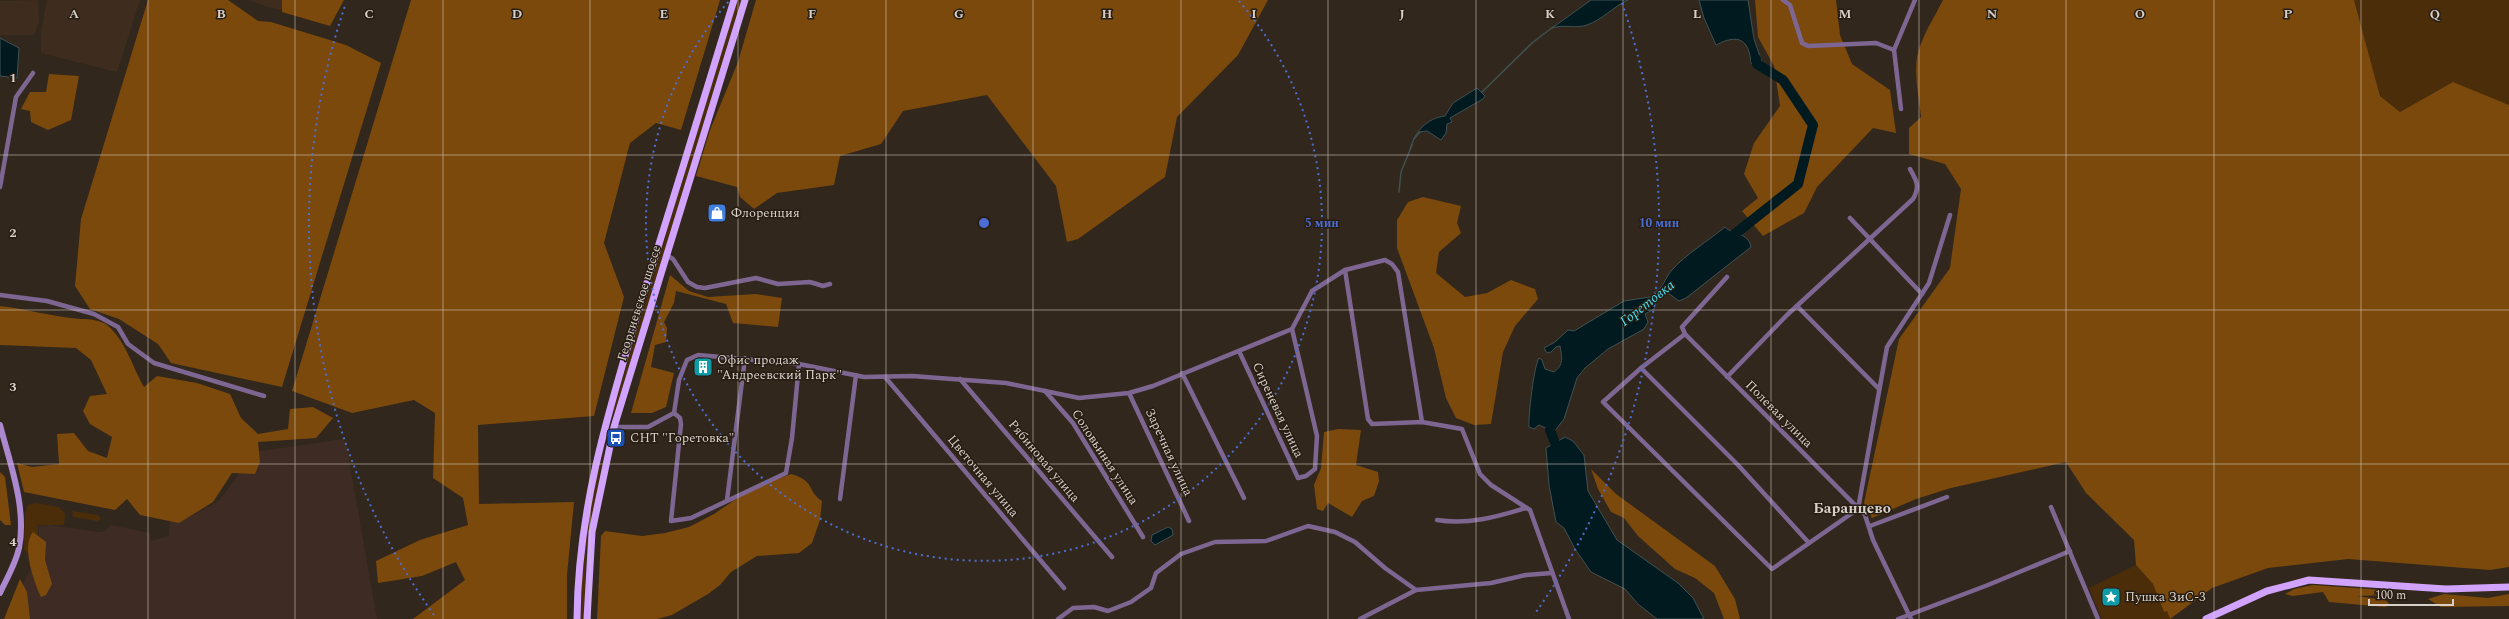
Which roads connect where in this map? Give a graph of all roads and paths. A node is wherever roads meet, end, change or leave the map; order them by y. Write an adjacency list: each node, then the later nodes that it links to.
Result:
1 (734, 0): 59 (main road, Георгиевское шоссе)
2 (745, 0): 13 (main road, Георгиевское шоссе)
3 (1783, 0): 5 (street)
4 (1915, 0): 5 (street)
5 (1894, 50): 7 (street)
6 (33, 73): 9 (street)
7 (1901, 109)
8 (1910, 169): 12 (street)
9 (0, 187)
10 (1950, 215): 17 (street)
11 (1850, 218): 12 (street)
12 (1870, 240): 17 (street); 19 (street)
13 (666, 255): 16 (street); 38 (main road, Георгиевское шоссе)
14 (1345, 270): 20 (street); 36 (street); 36 (street)
15 (1726, 277): 21 (street)
16 (830, 284)
17 (1922, 294): 31 (street)
18 (0, 295): 34 (street)
19 (1798, 307): 28 (street); 31 (street)
20 (1292, 329): 22 (street); 22 (street, Сиреневая улица)
21 (1685, 334): 25 (street); 28 (street, Полевая улица)
22 (1239, 351): 26 (street)
23 (745, 358): 24 (street); 35 (street); 42 (street)
24 (799, 364): 27 (street); 42 (street)
25 (1641, 368): 50 (street); 50 (street)
26 (1182, 374): 33 (street); 40 (street)
27 (856, 376): 29 (street); 41 (street)
28 (1727, 377): 45 (street, Полевая улица)
29 (885, 378): 30 (street); 55 (street, Цветочная улица)
30 (960, 380): 32 (street); 52 (street, Рябиновая улица)
31 (1879, 389): 45 (street)
32 (1044, 391): 33 (street); 49 (street, Соловьиная улица)
33 (1129, 392): 47 (street, Заречная улица)
34 (264, 396)
35 (674, 413): 38 (street); 42 (street)
36 (1422, 422): 44 (street)
37 (0, 425): 57 (main road)
38 (614, 427): 60 (main road, Георгиевское шоссе)
39 (1947, 497): 48 (street)
40 (1244, 498)
41 (840, 499)
42 (727, 500)
43 (2051, 507): 51 (street)
44 (1526, 508): 46 (street); 53 (street)
45 (1858, 509): 48 (street, Полевая улица); 50 (street)
46 (1437, 520)
47 (1189, 521)
48 (1870, 526): 58 (street, Полевая улица)
49 (1143, 537)
50 (1809, 543)
51 (2070, 551): 58 (street); 65 (street)
52 (1112, 557)
53 (1552, 573): 56 (street); 63 (street)
54 (2509, 587): 66 (main road)
55 (1064, 588)
56 (1416, 590): 61 (street); 62 (street)
57 (0, 593)
58 (1910, 617): 64 (street)
59 (577, 619)
60 (587, 619)
61 (1058, 619)
62 (1360, 619)
63 (1569, 619)
64 (1898, 619)
65 (2098, 619)
66 (2206, 619)

